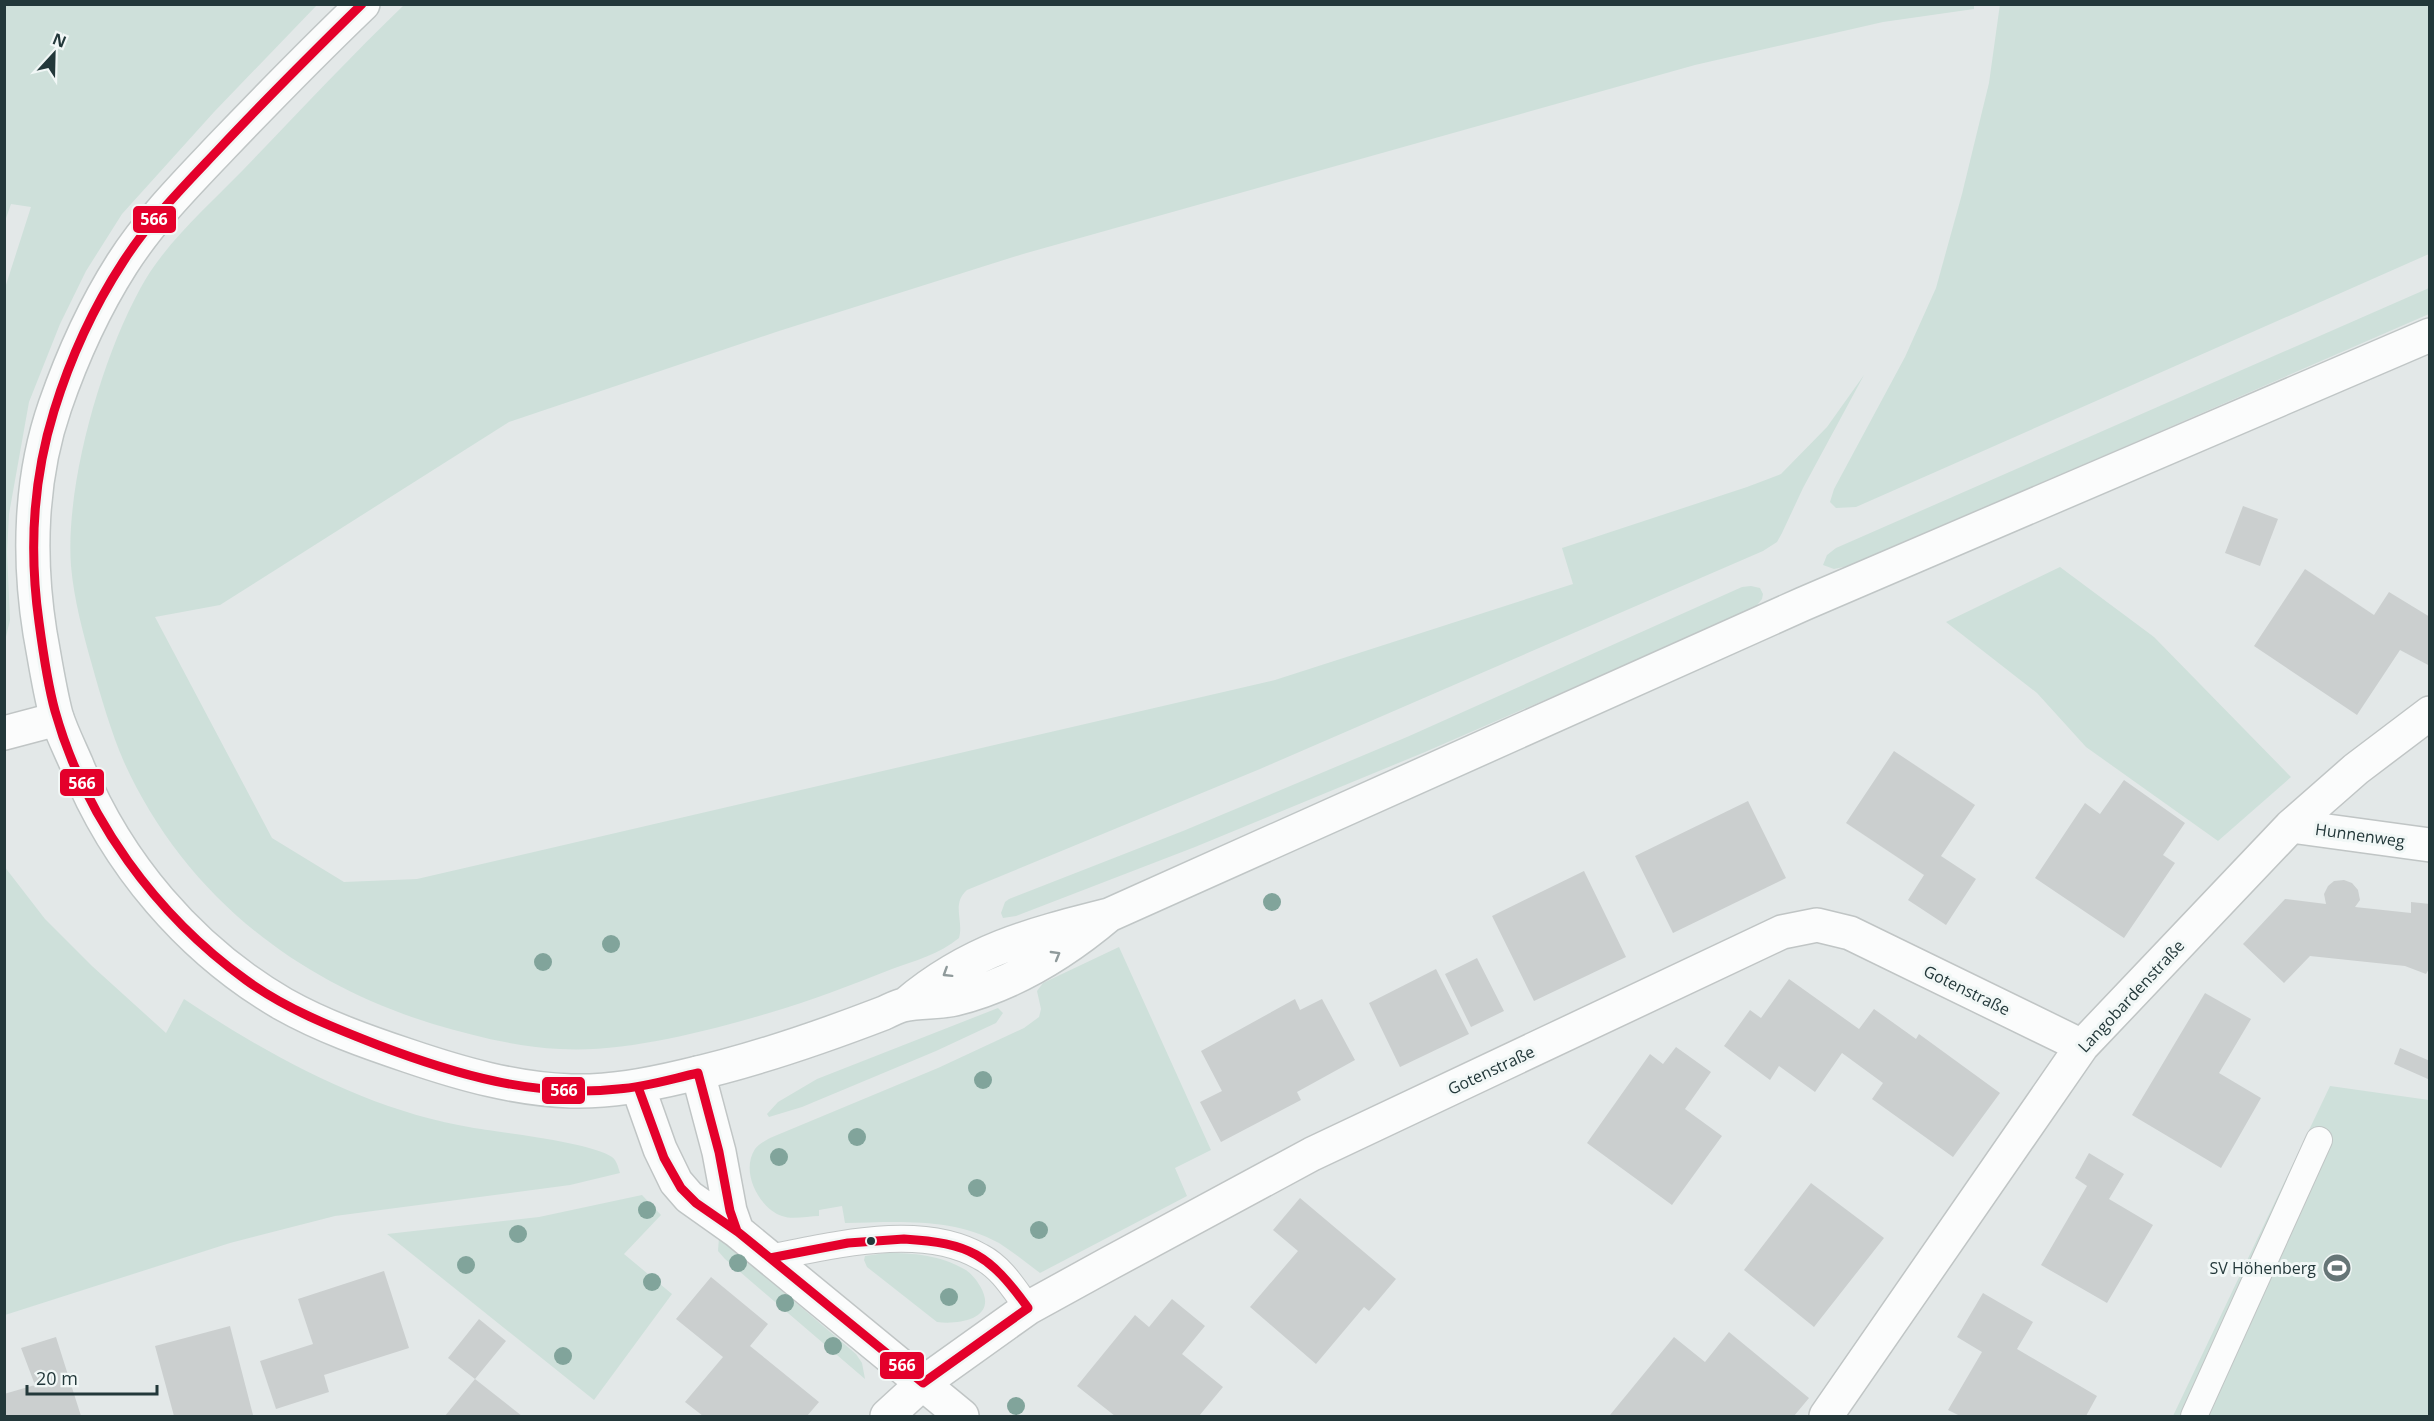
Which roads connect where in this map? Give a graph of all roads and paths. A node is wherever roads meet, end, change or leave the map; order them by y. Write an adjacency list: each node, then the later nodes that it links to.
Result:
1 (363, 4): 4 (main road)
2 (2430, 335): 9 (main road)
3 (2430, 713): 6 (main road, Langobardenstraße)
4 (57, 719): 5 (main road); 10 (main road)
5 (4, 733)
6 (2291, 826): 7 (main road, Hunnenweg); 8 (main road, Langobardenstraße)
7 (2430, 845)
8 (2082, 1046): 14 (main road, Gotenstraße); 18 (main road, Langobardenstraße)
9 (698, 1073): 10 (main road); 12 (main road)
10 (638, 1087): 12 (main road)
11 (2319, 1140): 19 (lane)
12 (736, 1231): 13 (main road)
13 (768, 1258): 14 (lane); 15 (main road)
14 (1028, 1308): 15 (main road, Gotenstraße)
15 (923, 1383): 16 (main road, Gotenstraße); 17 (main road)
16 (887, 1416)
17 (962, 1416)
18 (1826, 1416)
19 (2194, 1416)

